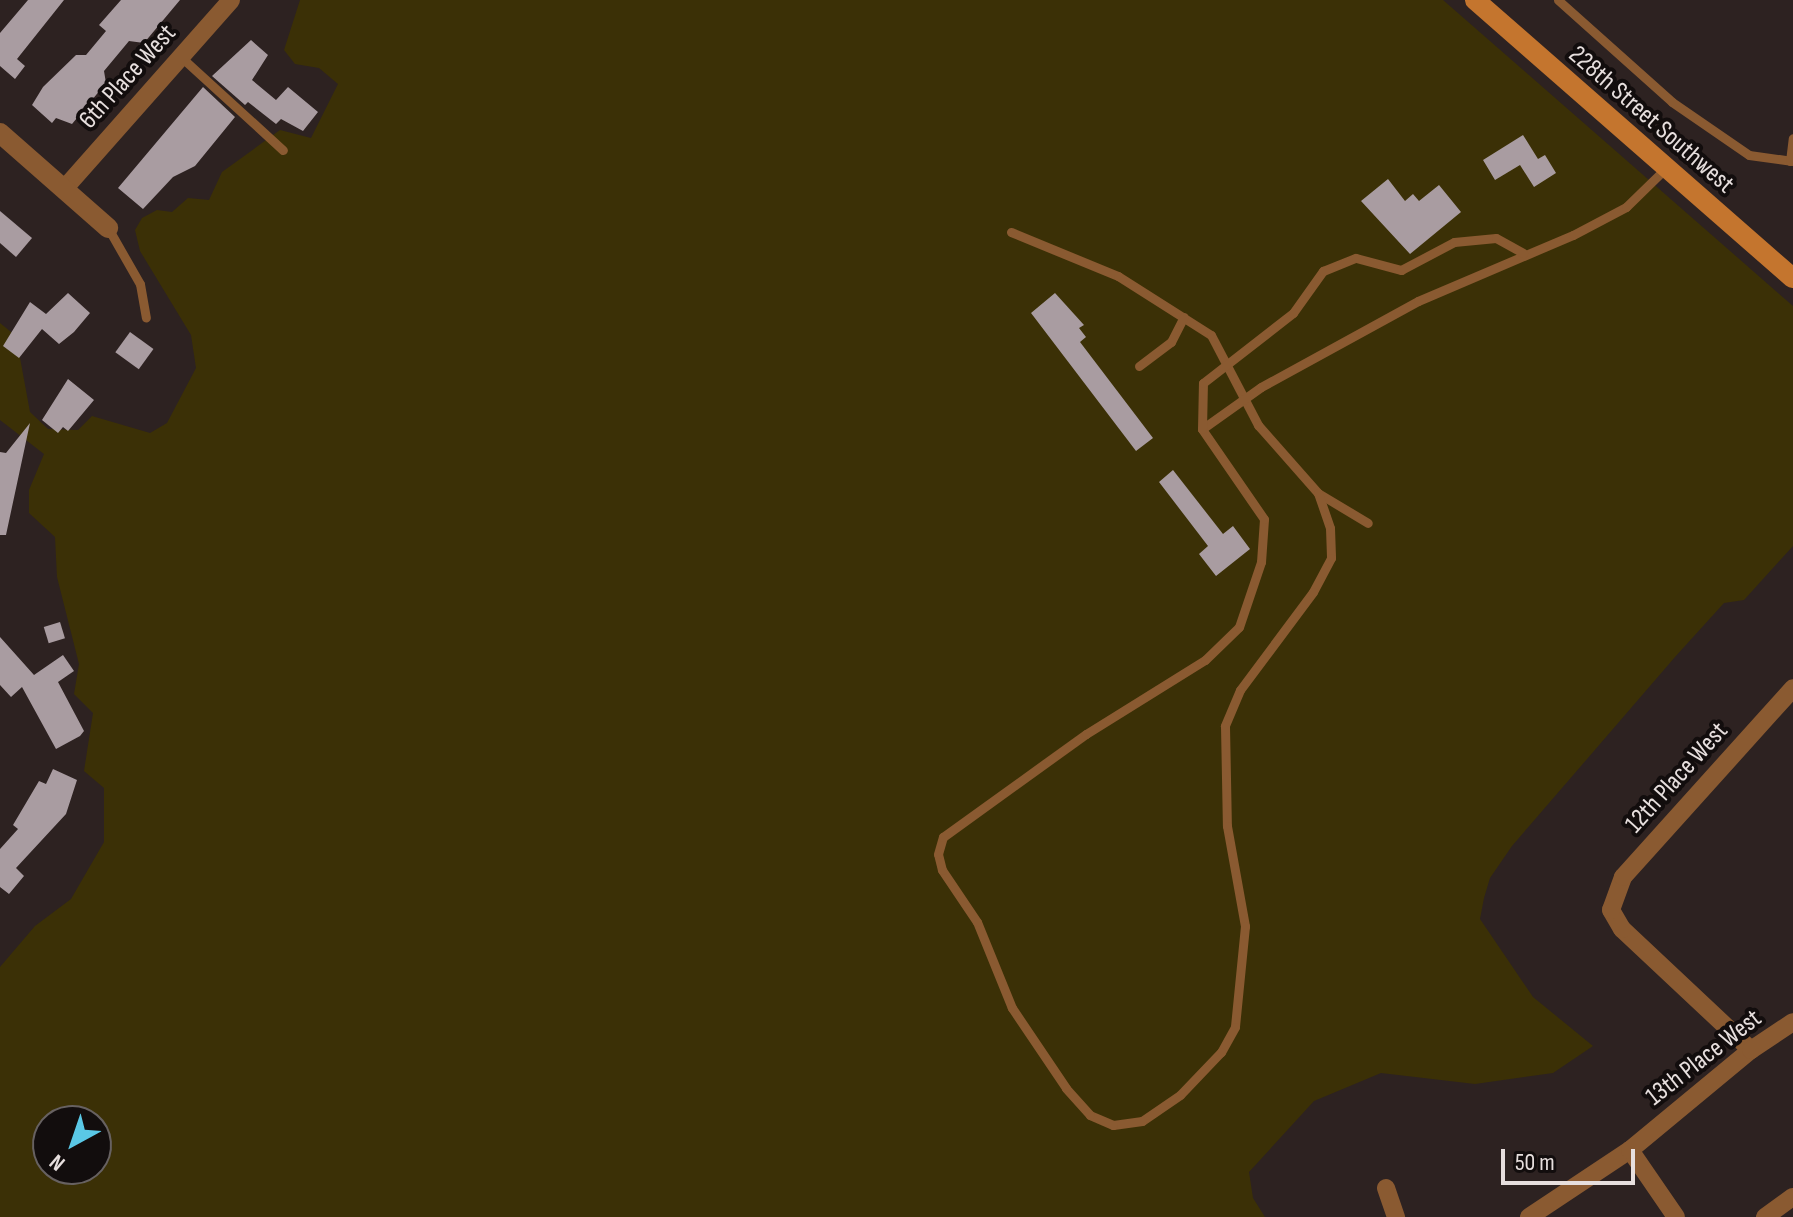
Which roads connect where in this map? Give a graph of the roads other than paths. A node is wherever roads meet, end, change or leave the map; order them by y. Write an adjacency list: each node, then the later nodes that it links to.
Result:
1 (231, 0): 4 (street, 6th Place West)
2 (1475, 0): 9 (main road, 228th Street Southwest)
3 (1558, 0): 8 (lane)
4 (181, 57): 7 (lane); 10 (street, 6th Place West)
5 (0, 133): 10 (street)
6 (1793, 138): 8 (lane)
7 (283, 150)
8 (1792, 161)
9 (1666, 168): 13 (lane); 14 (main road, 228th Street Southwest)
10 (64, 189): 11 (street)
11 (108, 228): 15 (lane)
12 (1011, 232): 16 (lane)
13 (1523, 253): 17 (lane); 19 (lane)
14 (1793, 278)
15 (146, 317)
16 (1184, 317): 17 (lane); 18 (lane)
17 (1226, 365): 19 (lane); 20 (lane)
18 (1139, 366)
19 (1242, 400): 20 (lane); 21 (lane)
20 (1202, 429): 21 (lane)
21 (1318, 493): 22 (lane)
22 (1368, 523)
23 (1793, 688): 25 (street, 12th Place West)
24 (1793, 1022): 25 (street, 13th Place West)
25 (1751, 1050): 26 (street, 13th Place West)
26 (1630, 1150): 30 (street, 13th Place West); 31 (street)
27 (1386, 1188): 29 (street)
28 (1793, 1197): 32 (street)
29 (1396, 1217)
30 (1529, 1217)
31 (1676, 1217)
32 (1765, 1217)

